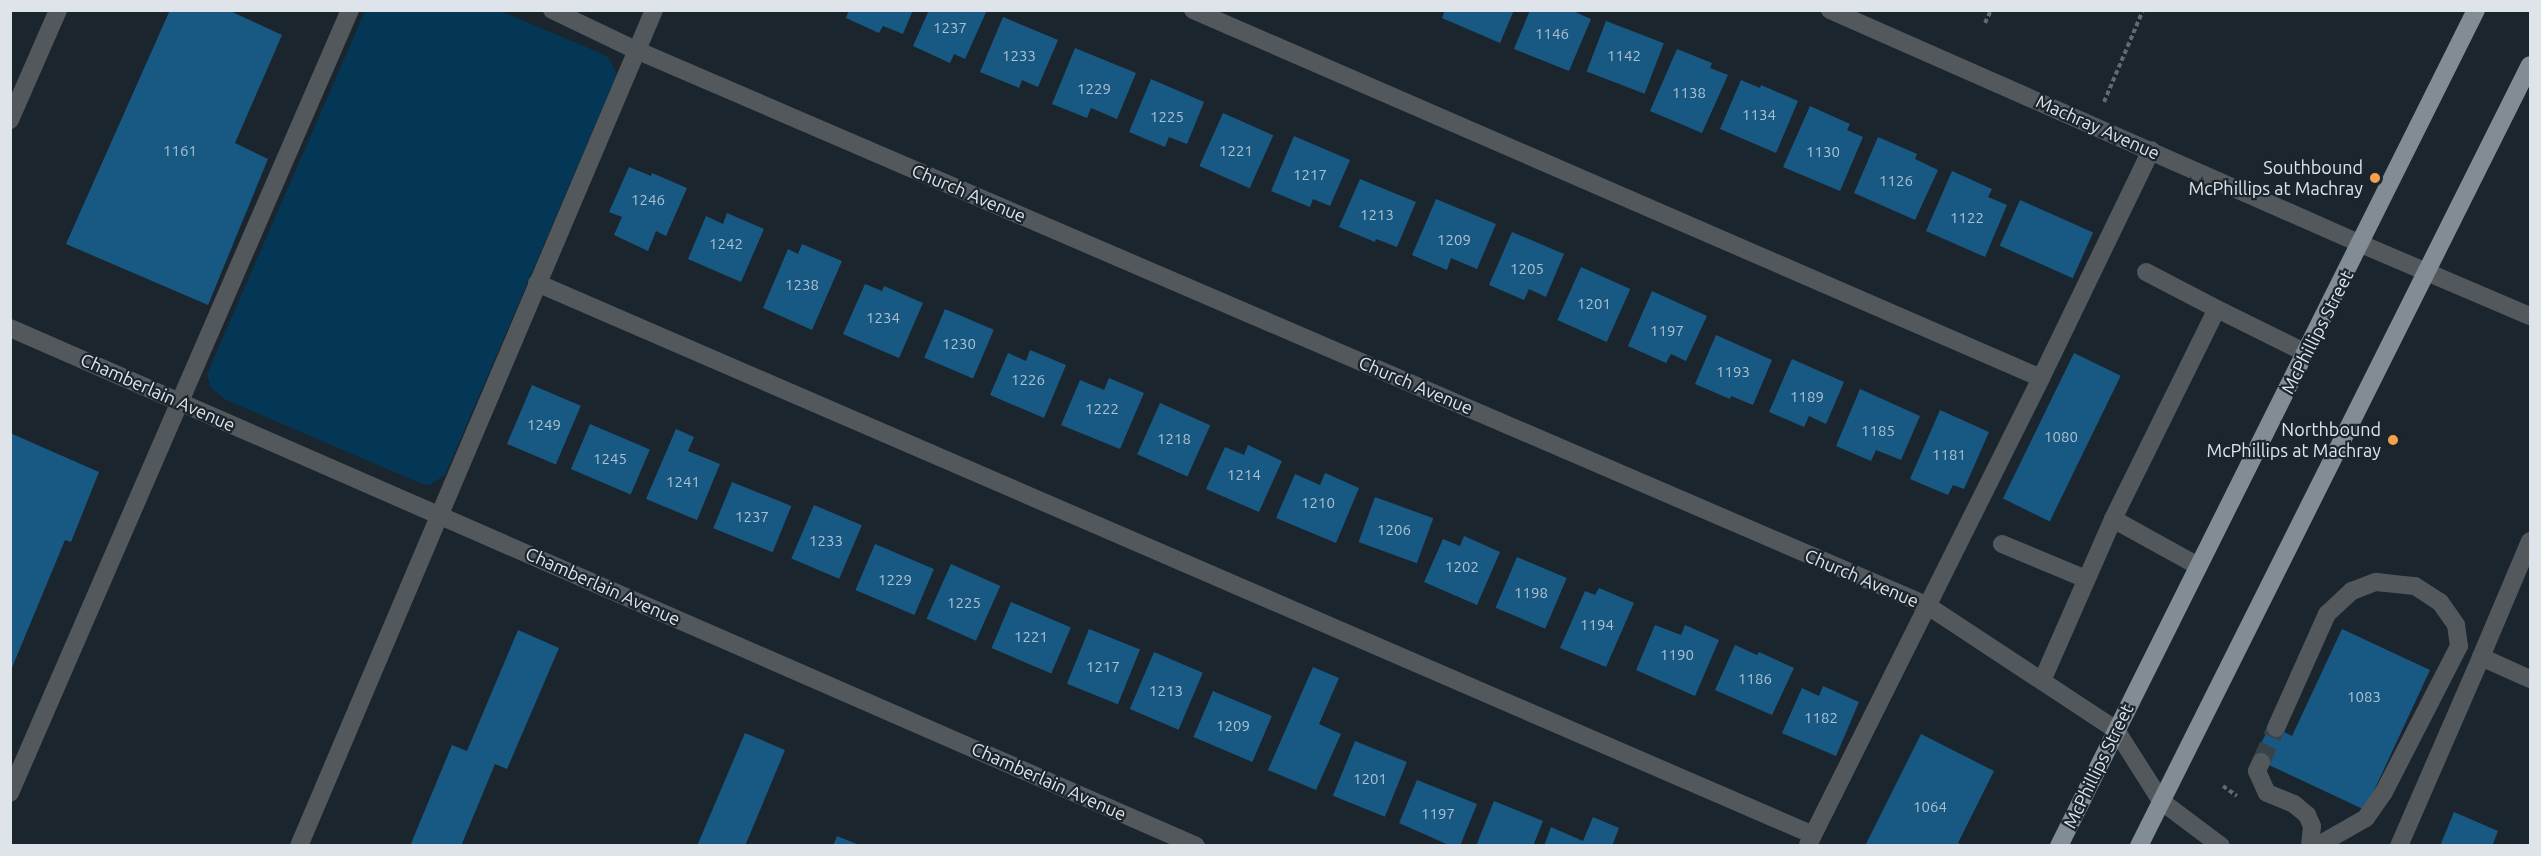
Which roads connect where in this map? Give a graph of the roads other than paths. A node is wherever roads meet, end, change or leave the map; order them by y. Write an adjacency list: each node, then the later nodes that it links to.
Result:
1 (58, 10): 10 (street)
2 (350, 10): 21 (street)
3 (552, 10): 8 (street, Church Avenue)
4 (654, 10): 8 (street)
5 (1193, 10): 20 (street)
6 (1830, 10): 11 (street, Machray Avenue)
7 (2476, 10): 12 (main road, McPhillips Street)
8 (636, 50): 15 (street); 28 (street, Church Avenue)
9 (2530, 65): 14 (main road)
10 (10, 120)
11 (2151, 150): 12 (street, Machray Avenue); 20 (street)
12 (2361, 244): 14 (street, Machray Avenue); 19 (main road, McPhillips Street)
13 (2146, 272): 16 (street)
14 (2425, 272): 17 (street, Machray Avenue); 36 (main road)
15 (537, 283): 22 (street); 37 (street)
16 (2217, 309): 19 (street); 23 (street)
17 (2530, 316)
18 (10, 328): 21 (street, Chamberlain Avenue)
19 (2306, 353): 26 (main road, McPhillips Street)
20 (2041, 378): 28 (street)
21 (178, 401): 22 (street, Chamberlain Avenue); 35 (street)
22 (439, 514): 38 (street); 39 (street, Chamberlain Avenue)
23 (2113, 519): 26 (street); 27 (street)
24 (2530, 541): 29 (street)
25 (2002, 544): 27 (street)
26 (2198, 566): 33 (main road, McPhillips Street)
27 (2085, 579): 31 (street)
28 (1928, 606): 31 (street, Church Avenue); 37 (street)
29 (2481, 657): 30 (street); 45 (street)
30 (2530, 679)
31 (2042, 681): 33 (street, Church Avenue)
32 (2276, 728): 44 (street)
33 (2116, 730): 36 (street, Church Avenue); 40 (main road, McPhillips Street)
34 (2261, 762): 43 (street)
35 (10, 793)
36 (2161, 801): 41 (main road); 42 (street, Church Avenue)
37 (1811, 840)
38 (299, 846)
39 (1196, 846)
40 (2059, 846)
41 (2139, 846)
42 (2221, 846)
43 (2310, 846)
44 (2318, 846)
45 (2399, 846)

